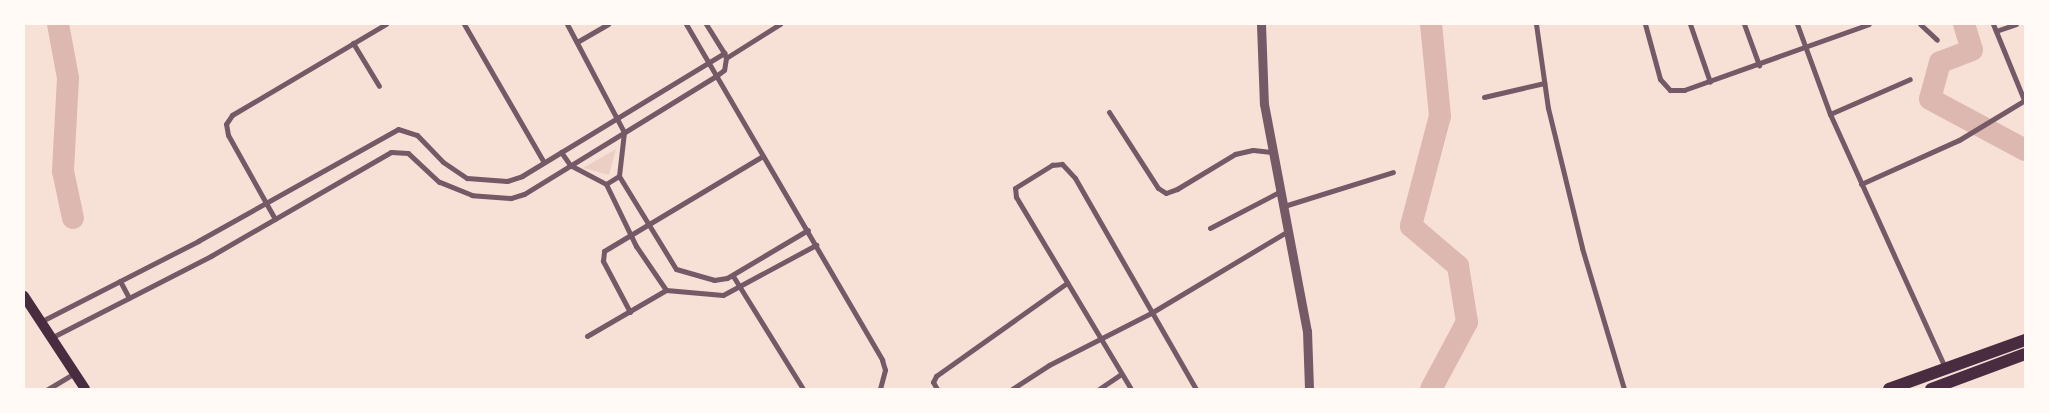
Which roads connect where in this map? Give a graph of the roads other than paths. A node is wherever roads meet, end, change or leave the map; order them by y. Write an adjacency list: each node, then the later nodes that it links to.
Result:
1 (386, 24): 21 (street)
2 (464, 24): 40 (street)
3 (566, 24): 20 (street)
4 (608, 24): 20 (street)
5 (686, 24): 24 (street)
6 (706, 24): 23 (street)
7 (780, 24): 23 (street)
8 (1260, 24): 38 (street)
9 (1536, 24): 29 (street)
10 (1645, 24): 28 (street)
11 (1690, 24): 28 (street)
12 (1744, 24): 25 (street)
13 (1797, 24): 22 (street)
14 (1869, 24): 22 (street)
15 (1920, 24): 19 (street)
16 (1993, 24): 18 (street)
17 (2016, 24): 18 (street)
18 (1996, 31): 32 (street)
19 (1937, 40)
20 (577, 42): 35 (street)
21 (353, 43): 30 (street); 47 (street)
22 (1806, 49): 25 (street); 34 (street)
23 (725, 55): 24 (street); 26 (street)
24 (709, 63): 26 (street); 35 (street)
25 (1759, 65): 28 (street)
26 (716, 76): 36 (street); 39 (street)
27 (1910, 79): 34 (street)
28 (1710, 82)
29 (1544, 83): 31 (street); 84 (street)
30 (379, 86)
31 (1484, 97)
32 (2024, 100): 45 (street)
33 (1109, 112): 38 (street)
34 (1830, 114): 45 (street)
35 (619, 117): 36 (street); 37 (street)
36 (624, 132): 41 (street); 43 (street)
37 (561, 152): 40 (street); 41 (street)
38 (1273, 152): 46 (street)
39 (763, 156): 50 (street); 52 (street)
40 (543, 162): 47 (street)
41 (570, 165): 44 (street); 49 (street)
42 (1392, 172): 48 (street)
43 (619, 176): 44 (street); 50 (street)
44 (606, 184): 54 (street)
45 (1861, 184): 71 (street)
46 (1281, 191): 48 (street); 51 (street)
47 (266, 204): 49 (street); 57 (street)
48 (1284, 206): 53 (street)
49 (275, 219): 62 (street)
50 (647, 224): 54 (street); 56 (street)
51 (1210, 228)
52 (808, 230): 55 (street); 56 (street)
53 (1288, 231): 64 (street); 83 (street)
54 (630, 234): 60 (street); 63 (street)
55 (816, 245): 59 (street); 77 (street)
56 (733, 276): 59 (street)
57 (120, 281): 62 (street); 65 (street)
58 (1067, 283): 64 (street); 68 (street); 78 (street)
59 (742, 288): 60 (street); 76 (street)
60 (666, 290): 63 (street)
61 (24, 296): 65 (main road)
62 (129, 298): 67 (street)
63 (630, 312): 66 (street)
64 (1151, 313): 68 (street); 82 (street)
65 (40, 322): 67 (main road)
66 (587, 336)
67 (51, 338): 72 (main road)
68 (1100, 340): 73 (street); 79 (street)
69 (2025, 340): 71 (highway)
70 (2025, 354): 86 (highway)
71 (1945, 368): 85 (highway)
72 (75, 373): 74 (street); 75 (main road)
73 (1121, 374): 80 (street); 81 (street)
74 (48, 389)
75 (85, 389)
76 (803, 389)
77 (880, 389)
78 (937, 389)
79 (1012, 389)
80 (1099, 389)
81 (1131, 389)
82 (1196, 389)
83 (1309, 389)
84 (1624, 389)
85 (1889, 389)
86 (1931, 389)

